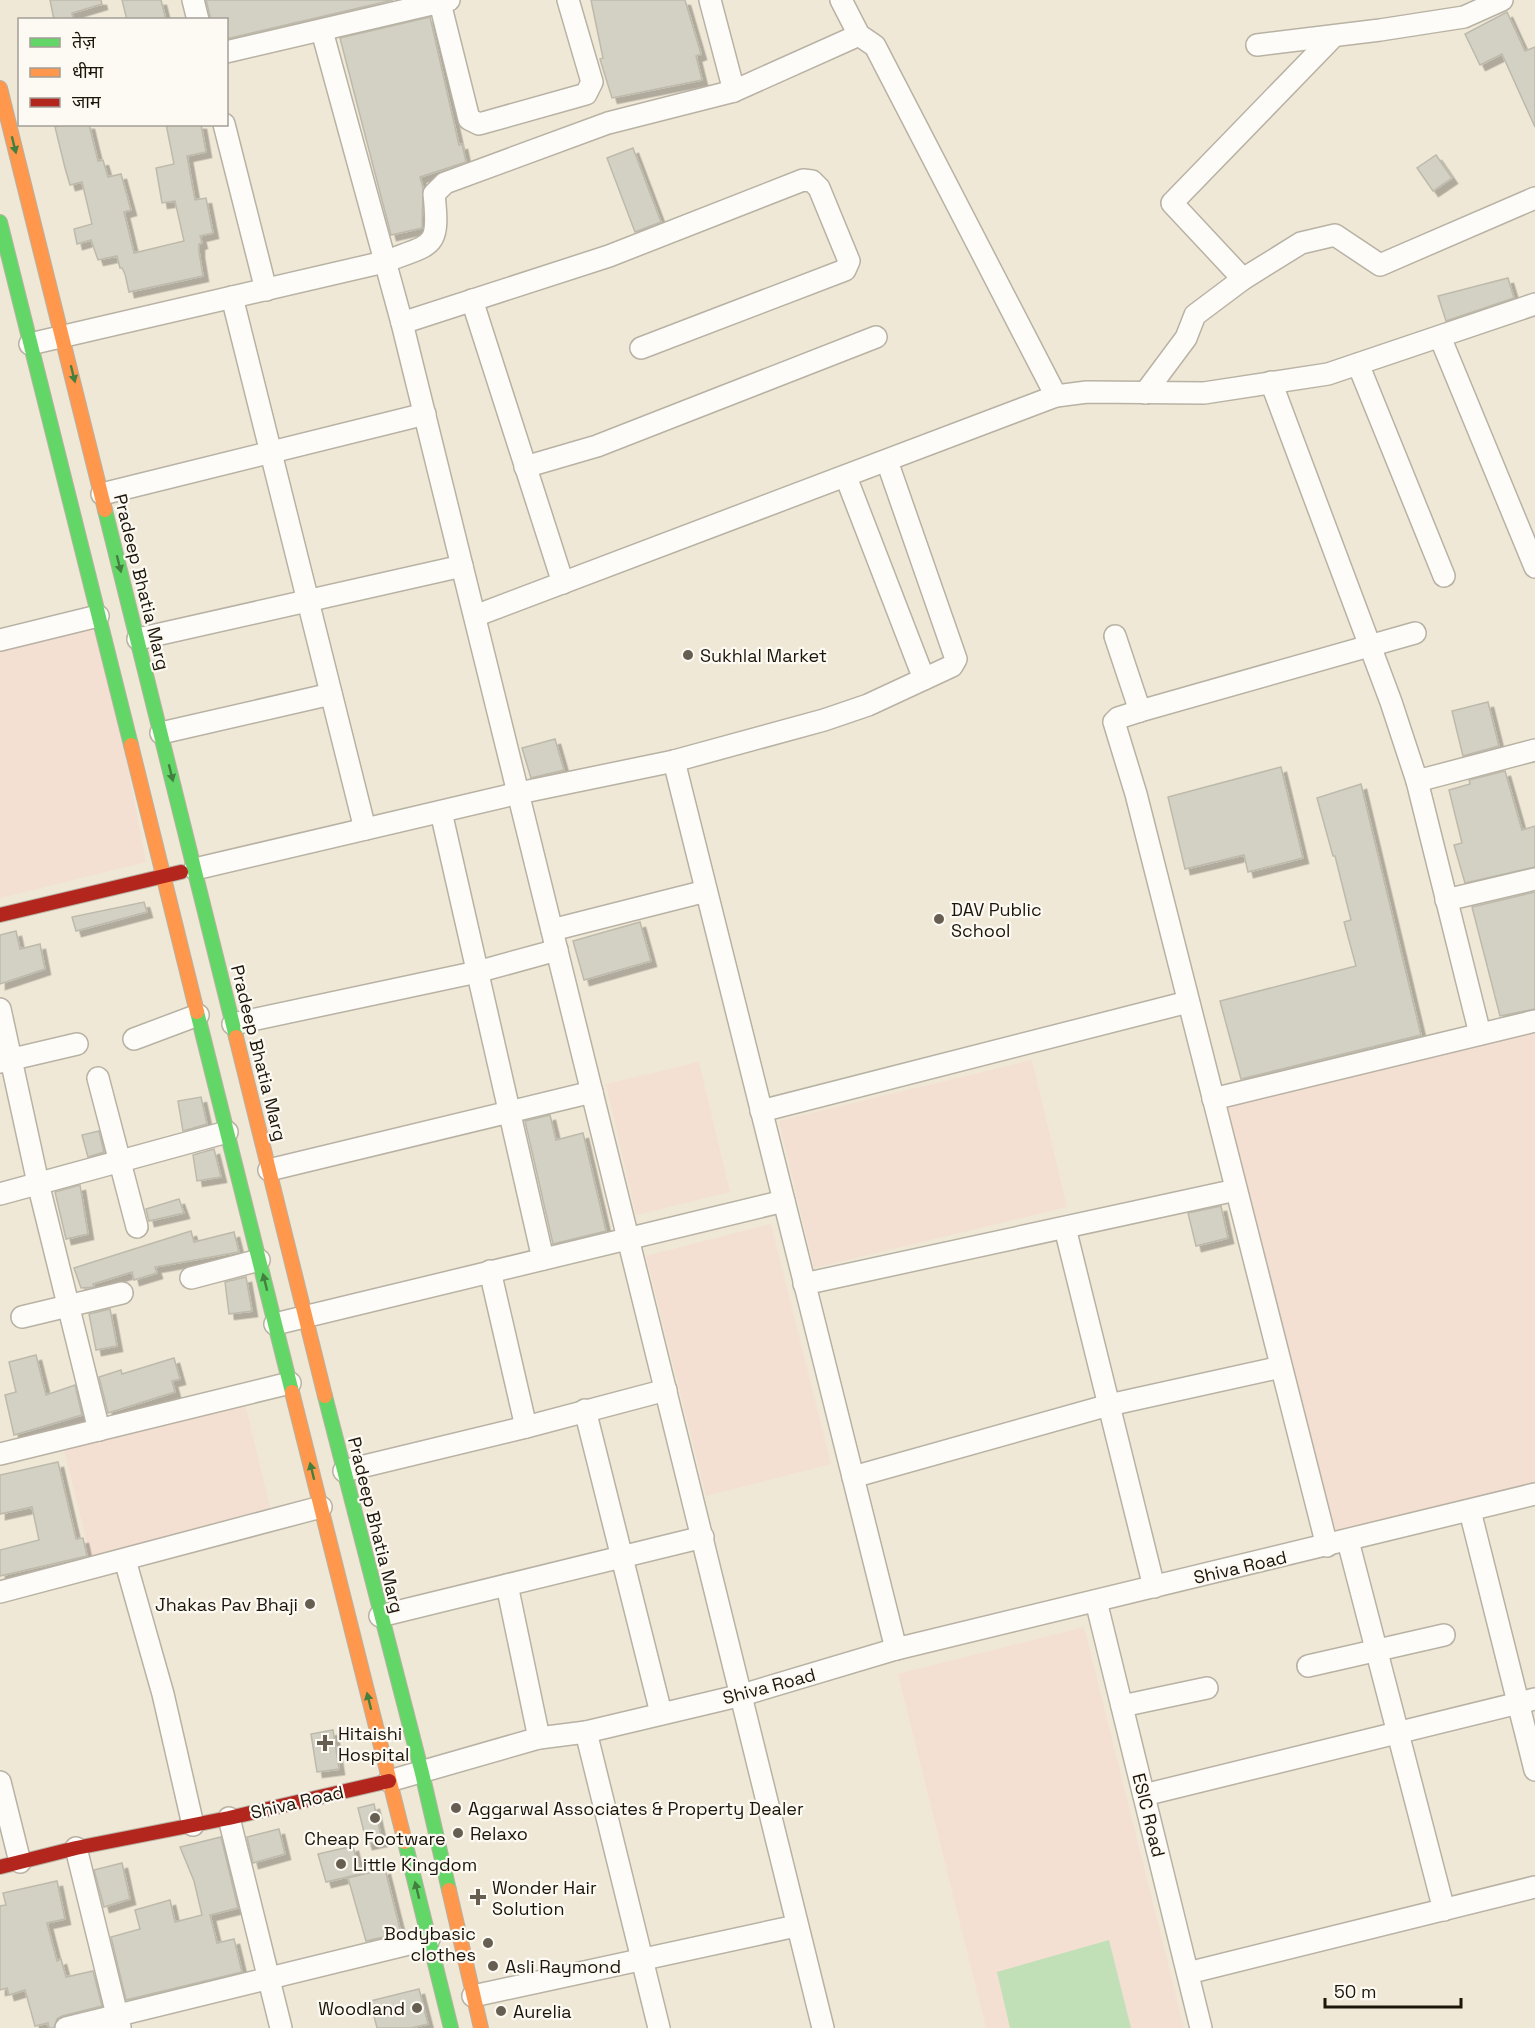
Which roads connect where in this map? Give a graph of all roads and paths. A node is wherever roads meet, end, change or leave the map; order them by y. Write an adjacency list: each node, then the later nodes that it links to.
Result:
1 (193, 0): 7 (street)
2 (568, 0): 6 (street)
3 (710, 0): 14 (street)
4 (841, 0): 9 (street)
5 (1502, 0): 10 (street)
6 (444, 1): 8 (street)
7 (198, 18)
8 (322, 31): 12 (street); 18 (street)
9 (859, 35): 14 (street); 34 (street)
10 (1334, 36): 11 (street); 19 (street)
11 (1257, 45)
12 (228, 52)
13 (0, 88): 26 (street, Pradeep Bhatia Marg, one-way to 26)
14 (734, 91): 18 (street)
15 (225, 126): 20 (street)
16 (1535, 198): 19 (street)
17 (0, 222): 23 (street)
18 (384, 262): 20 (street); 25 (street)
19 (1243, 279): 33 (street)
20 (266, 290): 21 (street)
21 (232, 297): 26 (street); 36 (street)
22 (472, 300): 25 (street); 30 (street); 38 (street)
23 (10, 301): 29 (street)
24 (1535, 304): 27 (street)
25 (402, 323): 35 (street)
26 (63, 335): 29 (street); 40 (street, Pradeep Bhatia Marg, one-way to 40)
27 (1440, 337): 31 (street); 42 (street)
28 (876, 338): 38 (street)
29 (30, 344): 46 (street)
30 (641, 348)
31 (1358, 364): 32 (street); 43 (street)
32 (1271, 382): 33 (street); 52 (street)
33 (1146, 393): 34 (street)
34 (1056, 396): 37 (street)
35 (425, 414): 36 (street); 41 (street)
36 (271, 453): 40 (street); 45 (street)
37 (887, 460): 39 (street); 53 (street)
38 (525, 467): 44 (street)
39 (846, 477): 44 (street); 53 (street)
40 (102, 494): 51 (street, Pradeep Bhatia Marg, one-way to 51)
41 (462, 566): 45 (street); 47 (street)
42 (1535, 567)
43 (1444, 576)
44 (563, 584): 47 (street)
45 (308, 601): 51 (street); 54 (street)
46 (98, 616): 49 (street); 64 (street)
47 (475, 616): 60 (street)
48 (1415, 633): 52 (street)
49 (1, 636)
50 (1115, 636): 55 (street)
51 (138, 639): 56 (street, Pradeep Bhatia Marg)
52 (1367, 645): 55 (street); 59 (street)
53 (924, 679): 58 (street)
54 (331, 694): 56 (street); 62 (street)
55 (1140, 711): 71 (street)
56 (161, 734): 63 (street, Pradeep Bhatia Marg, one-way to 63)
57 (1535, 750): 59 (street)
58 (674, 762): 60 (street); 66 (street)
59 (1417, 781): 67 (street)
60 (519, 794): 61 (street); 69 (street)
61 (441, 812): 62 (street); 70 (street)
62 (365, 829): 63 (street)
63 (195, 869): 64 (street); 75 (street, Pradeep Bhatia Marg)
64 (163, 877): 68 (street); 73 (street)
65 (1535, 879): 67 (street)
66 (706, 891): 69 (street); 83 (street)
67 (1446, 900): 76 (street)
68 (0, 915)
69 (555, 940): 70 (street); 81 (street)
70 (477, 972): 75 (street); 84 (street)
71 (1188, 1002): 82 (street); 83 (street)
72 (0, 1009): 79 (street)
73 (198, 1015): 77 (street); 85 (street)
74 (1535, 1020): 76 (street)
75 (233, 1024): 87 (street, Pradeep Bhatia Marg)
76 (1480, 1034): 82 (street)
77 (134, 1039)
78 (77, 1044): 79 (street)
79 (6, 1060): 88 (street)
80 (98, 1078): 86 (street)
81 (592, 1092): 84 (street); 94 (street)
82 (1213, 1099): 89 (street)
83 (761, 1111): 91 (street)
84 (510, 1112): 87 (street); 95 (street)
85 (227, 1132): 86 (street); 96 (street)
86 (122, 1161): 88 (street); 92 (street)
87 (269, 1170): 102 (street, Pradeep Bhatia Marg)
88 (38, 1183): 90 (street); 101 (street)
89 (1236, 1190): 93 (street); 105 (street)
90 (0, 1194)
91 (784, 1201): 94 (street); 99 (street)
92 (137, 1227)
93 (1065, 1227): 99 (street); 108 (street)
94 (629, 1238): 95 (street); 107 (street)
95 (543, 1259): 97 (street)
96 (259, 1260): 98 (street); 104 (street, one-way to 96)
97 (490, 1272): 102 (street); 110 (street)
98 (191, 1278)
99 (804, 1284): 114 (street)
100 (122, 1293): 101 (street)
101 (69, 1306): 103 (street); 111 (street)
102 (306, 1316): 104 (street); 113 (street, Pradeep Bhatia Marg)
103 (22, 1317)
104 (275, 1324): 106 (street)
105 (1281, 1367): 108 (street); 120 (street)
106 (290, 1383): 111 (street); 116 (street, one-way to 106)
107 (666, 1390): 109 (street); 118 (street)
108 (1109, 1405): 114 (street); 124 (street)
109 (585, 1410): 110 (street); 121 (street)
110 (526, 1427): 113 (street)
111 (99, 1430): 112 (street)
112 (0, 1455)
113 (344, 1471): 127 (street, Pradeep Bhatia Marg)
114 (853, 1477): 129 (street)
115 (1535, 1494): 117 (street, Shiva Road)
116 (321, 1507): 122 (street); 142 (street, one-way to 116)
117 (1470, 1511): 119 (street, Shiva Road); 134 (street)
118 (702, 1537): 121 (street); 133 (street)
119 (1348, 1541): 120 (street, Shiva Road); 130 (street)
120 (1327, 1546): 124 (street, Shiva Road)
121 (620, 1558): 123 (street); 136 (street)
122 (125, 1560): 125 (street); 146 (street)
123 (507, 1585): 127 (street); 139 (street)
124 (1154, 1587): 126 (street, Shiva Road)
125 (0, 1592)
126 (1096, 1601): 129 (street, Shiva Road); 135 (street, ESIC Road)
127 (380, 1616): 141 (street, Pradeep Bhatia Marg)
128 (1444, 1635): 130 (street)
129 (896, 1649): 133 (street, Shiva Road)
130 (1377, 1651): 131 (street); 138 (street)
131 (1308, 1666)
132 (1207, 1688): 135 (street)
133 (742, 1695): 136 (street, Shiva Road); 151 (street)
134 (1527, 1701): 138 (street); 140 (street)
135 (1122, 1706): 144 (street, ESIC Road)
136 (662, 1713): 137 (street, Shiva Road)
137 (586, 1732): 139 (street, Shiva Road); 153 (street)
138 (1398, 1732): 144 (street); 150 (street)
139 (539, 1738): 141 (street, Shiva Road)
140 (1535, 1770)
141 (422, 1773): 142 (street, Shiva Road); 156 (street, Pradeep Bhatia Marg)
142 (389, 1780): 145 (street, Shiva Road); 152 (street, one-way to 142)
143 (0, 1782): 148 (street)
144 (1144, 1795): 154 (street, ESIC Road)
145 (230, 1818): 146 (street, Shiva Road); 155 (street)
146 (193, 1825): 147 (street, Shiva Road)
147 (76, 1848): 148 (street, Shiva Road); 157 (street)
148 (10, 1864)
149 (1535, 1887): 150 (street)
150 (1444, 1910): 154 (street)
151 (796, 1926): 153 (street); 163 (street)
152 (429, 1939): 155 (street); 160 (street)
153 (640, 1959): 156 (street); 162 (street)
154 (1188, 1973): 164 (street, ESIC Road)
155 (269, 1978): 157 (street); 159 (street)
156 (473, 1996): 161 (street, Pradeep Bhatia Marg)
157 (119, 2022): 158 (street)
158 (66, 2028)
159 (281, 2028)
160 (451, 2028)
161 (481, 2028)
162 (659, 2028)
163 (823, 2028)
164 (1202, 2028)

